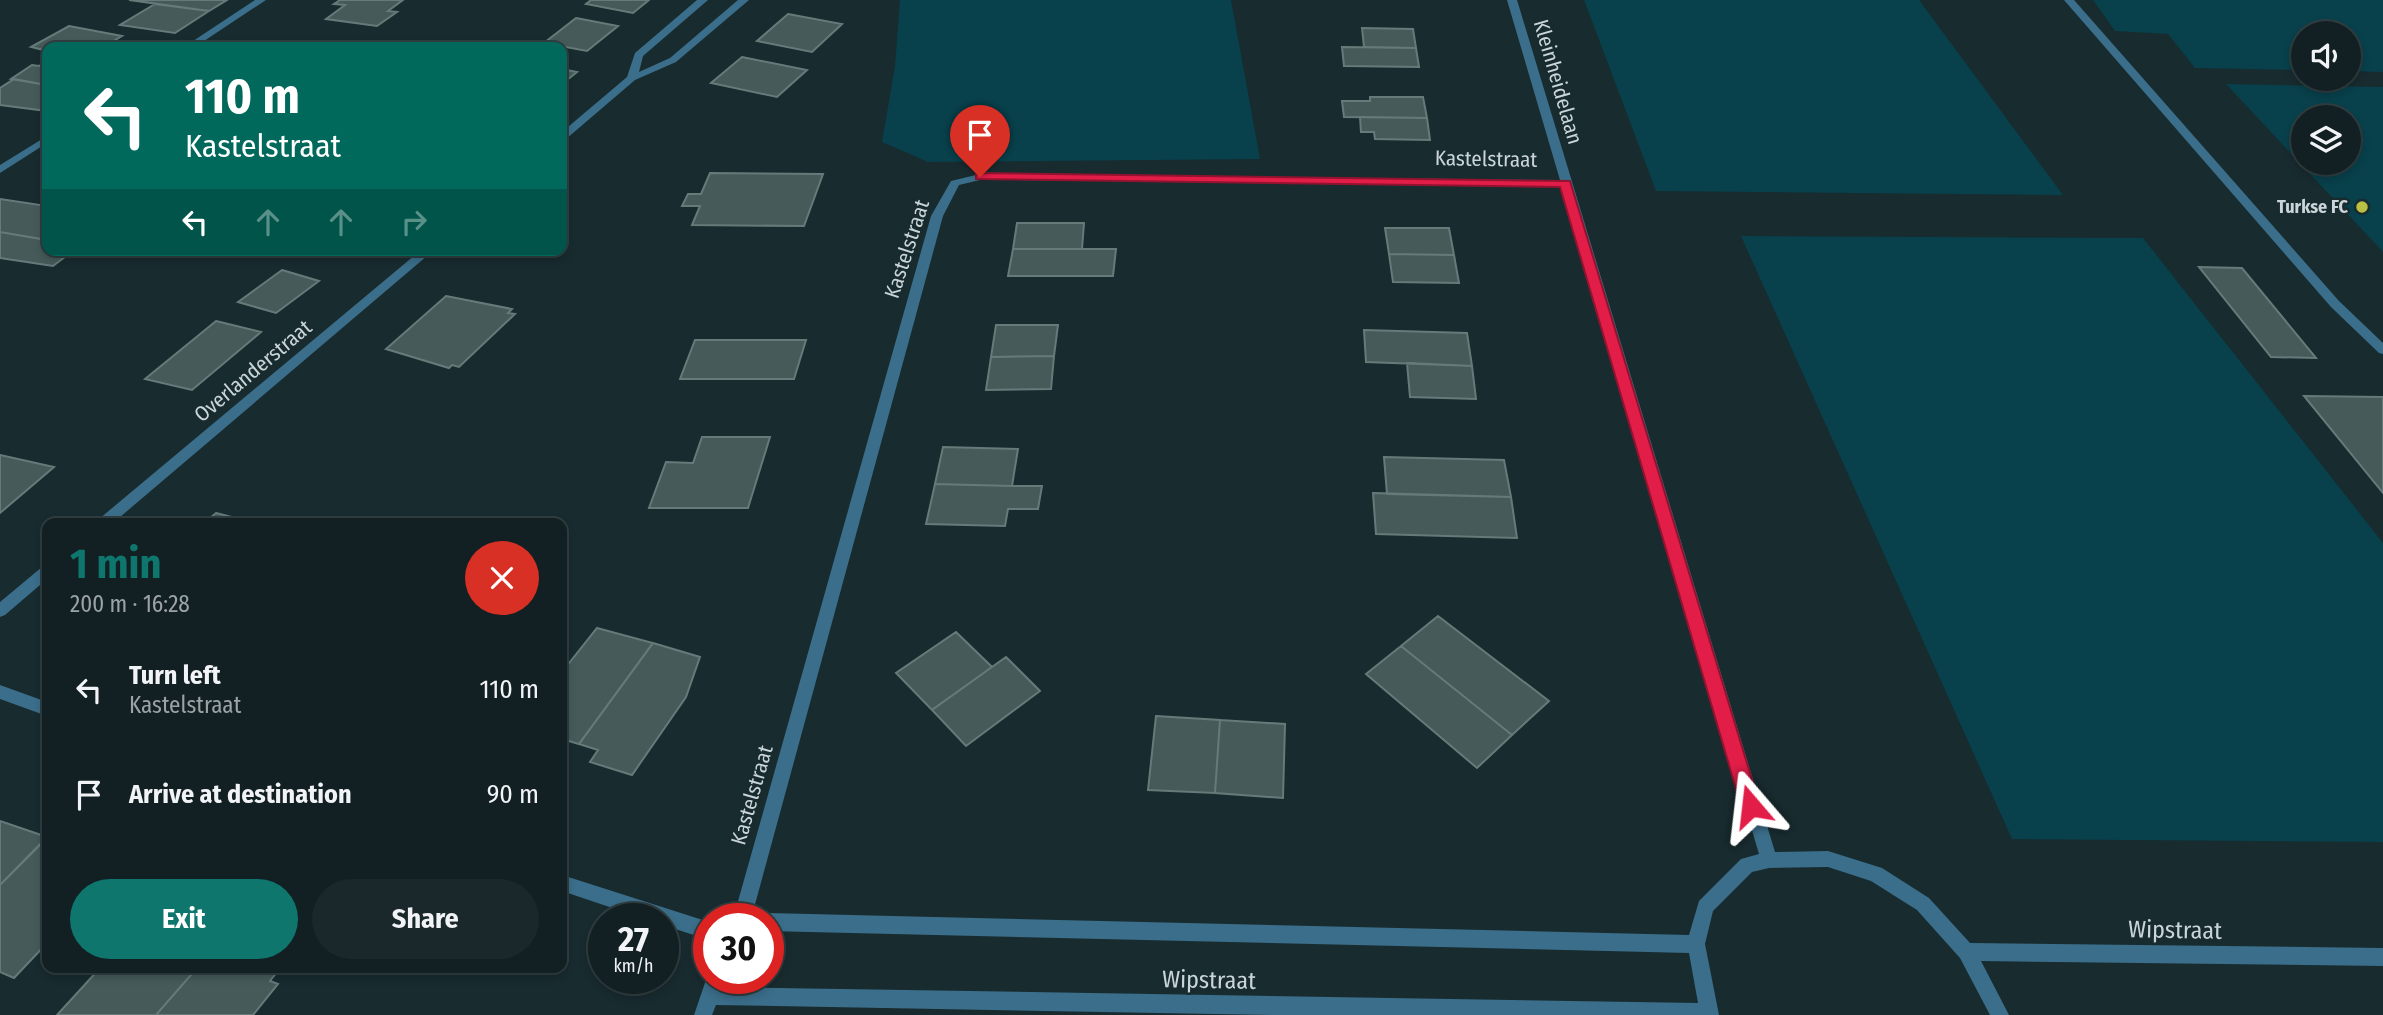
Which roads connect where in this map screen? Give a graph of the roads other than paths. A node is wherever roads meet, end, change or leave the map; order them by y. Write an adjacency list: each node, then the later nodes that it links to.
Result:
1 (261, 0): 6 (street)
2 (703, 0): 7 (street)
3 (744, 0): 7 (street)
4 (1512, 0): 11 (street, Kleinheidelaan)
5 (2069, 0): 13 (street)
6 (197, 42)
7 (632, 78): 8 (street)
8 (567, 133)
9 (42, 142): 10 (street)
10 (0, 170)
11 (1566, 183): 19 (street, Kleinheidelaan); 21 (street, Kastelstraat)
12 (421, 256): 14 (street, Overlanderstraat)
13 (2383, 351)
14 (110, 518)
15 (42, 575): 16 (street)
16 (0, 611)
17 (0, 692): 18 (street)
18 (42, 707)
19 (1769, 860): 24 (street); 25 (street)
20 (567, 885): 23 (street)
21 (746, 903)
22 (784, 922): 24 (street)
23 (693, 926)
24 (1696, 944): 29 (street)
25 (1966, 952): 26 (street, Wipstraat); 31 (street)
26 (2383, 957)
27 (784, 989): 29 (street, Wipstraat)
28 (710, 994): 30 (street)
29 (1710, 1014)
30 (703, 1015)
31 (2000, 1015)

